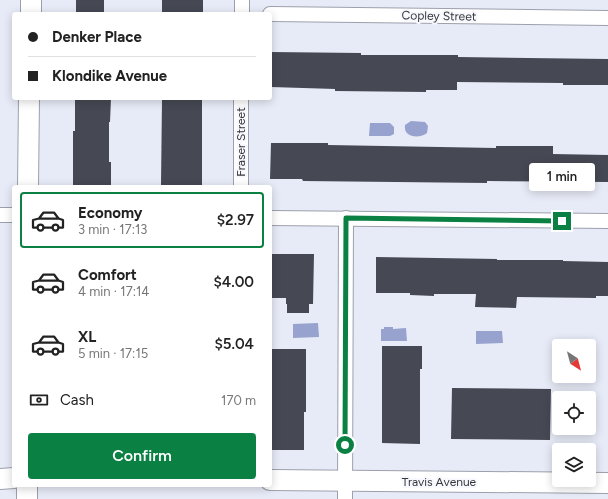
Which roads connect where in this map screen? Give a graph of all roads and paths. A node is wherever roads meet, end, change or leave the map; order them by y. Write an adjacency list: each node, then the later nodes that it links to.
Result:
1 (31, 0): 3 (street)
2 (242, 0): 4 (street)
3 (31, 12)
4 (242, 12)
5 (272, 14): 6 (street, Copley Street)
6 (608, 18)
7 (30, 100): 9 (street)
8 (241, 100): 10 (street, Fraser Street)
9 (28, 185)
10 (241, 185)
11 (0, 215): 12 (street)
12 (12, 215)
13 (272, 218): 14 (street)
14 (346, 218): 15 (street); 21 (street)
15 (608, 221)
16 (12, 478): 17 (street)
17 (0, 479)
18 (272, 480): 21 (street, Travis Avenue)
19 (608, 483): 21 (street, Travis Avenue)
20 (27, 487): 22 (street)
21 (345, 490)
22 (27, 499)

